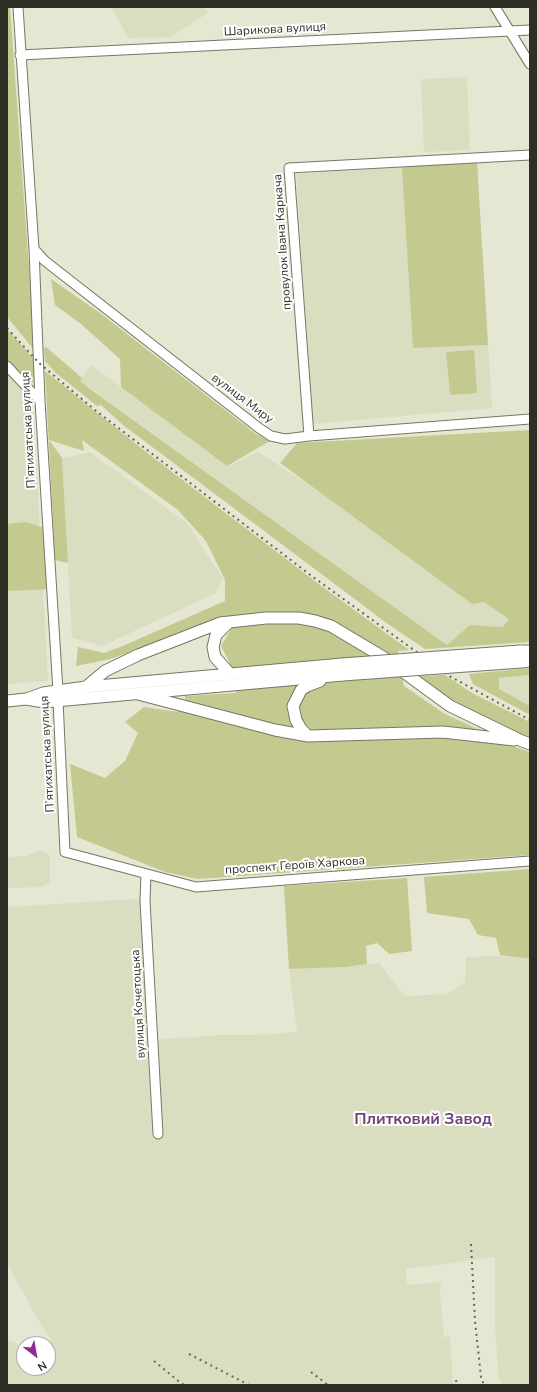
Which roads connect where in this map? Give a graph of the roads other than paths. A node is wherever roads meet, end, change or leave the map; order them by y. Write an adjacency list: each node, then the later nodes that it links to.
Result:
1 (18, 7): 5 (street, П’ятихатська вулиця)
2 (495, 7): 4 (street)
3 (530, 30): 4 (street, Шарикова вулиця)
4 (509, 31): 5 (street, Шарикова вулиця); 6 (street)
5 (20, 55): 8 (street, П’ятихатська вулиця)
6 (530, 64)
7 (530, 155): 12 (street, провулок Івана Каркача)
8 (34, 249): 10 (street, П’ятихатська вулиця); 12 (street, вулиця Миру)
9 (7, 366): 10 (street)
10 (40, 401): 20 (street, П’ятихатська вулиця)
11 (530, 420): 12 (street, вулиця Миру)
12 (309, 436)
13 (229, 622): 16 (main road); 18 (main road); 23 (main road)
14 (525, 656): 15 (main road, bridge)
15 (343, 670): 16 (main road); 17 (main road)
16 (230, 674): 18 (main road)
17 (332, 676): 19 (main road); 22 (main road)
18 (86, 687): 20 (main road)
19 (138, 694): 20 (main road); 22 (main road)
20 (58, 696): 21 (main road); 24 (street, П’ятихатська вулиця)
21 (7, 701)
22 (308, 736): 23 (main road)
23 (526, 742)
24 (65, 852): 26 (street, проспект Героїв Харкова)
25 (530, 861): 26 (street, проспект Героїв Харкова)
26 (146, 874): 27 (street, вулиця Кочетоцька)
27 (158, 1134)

